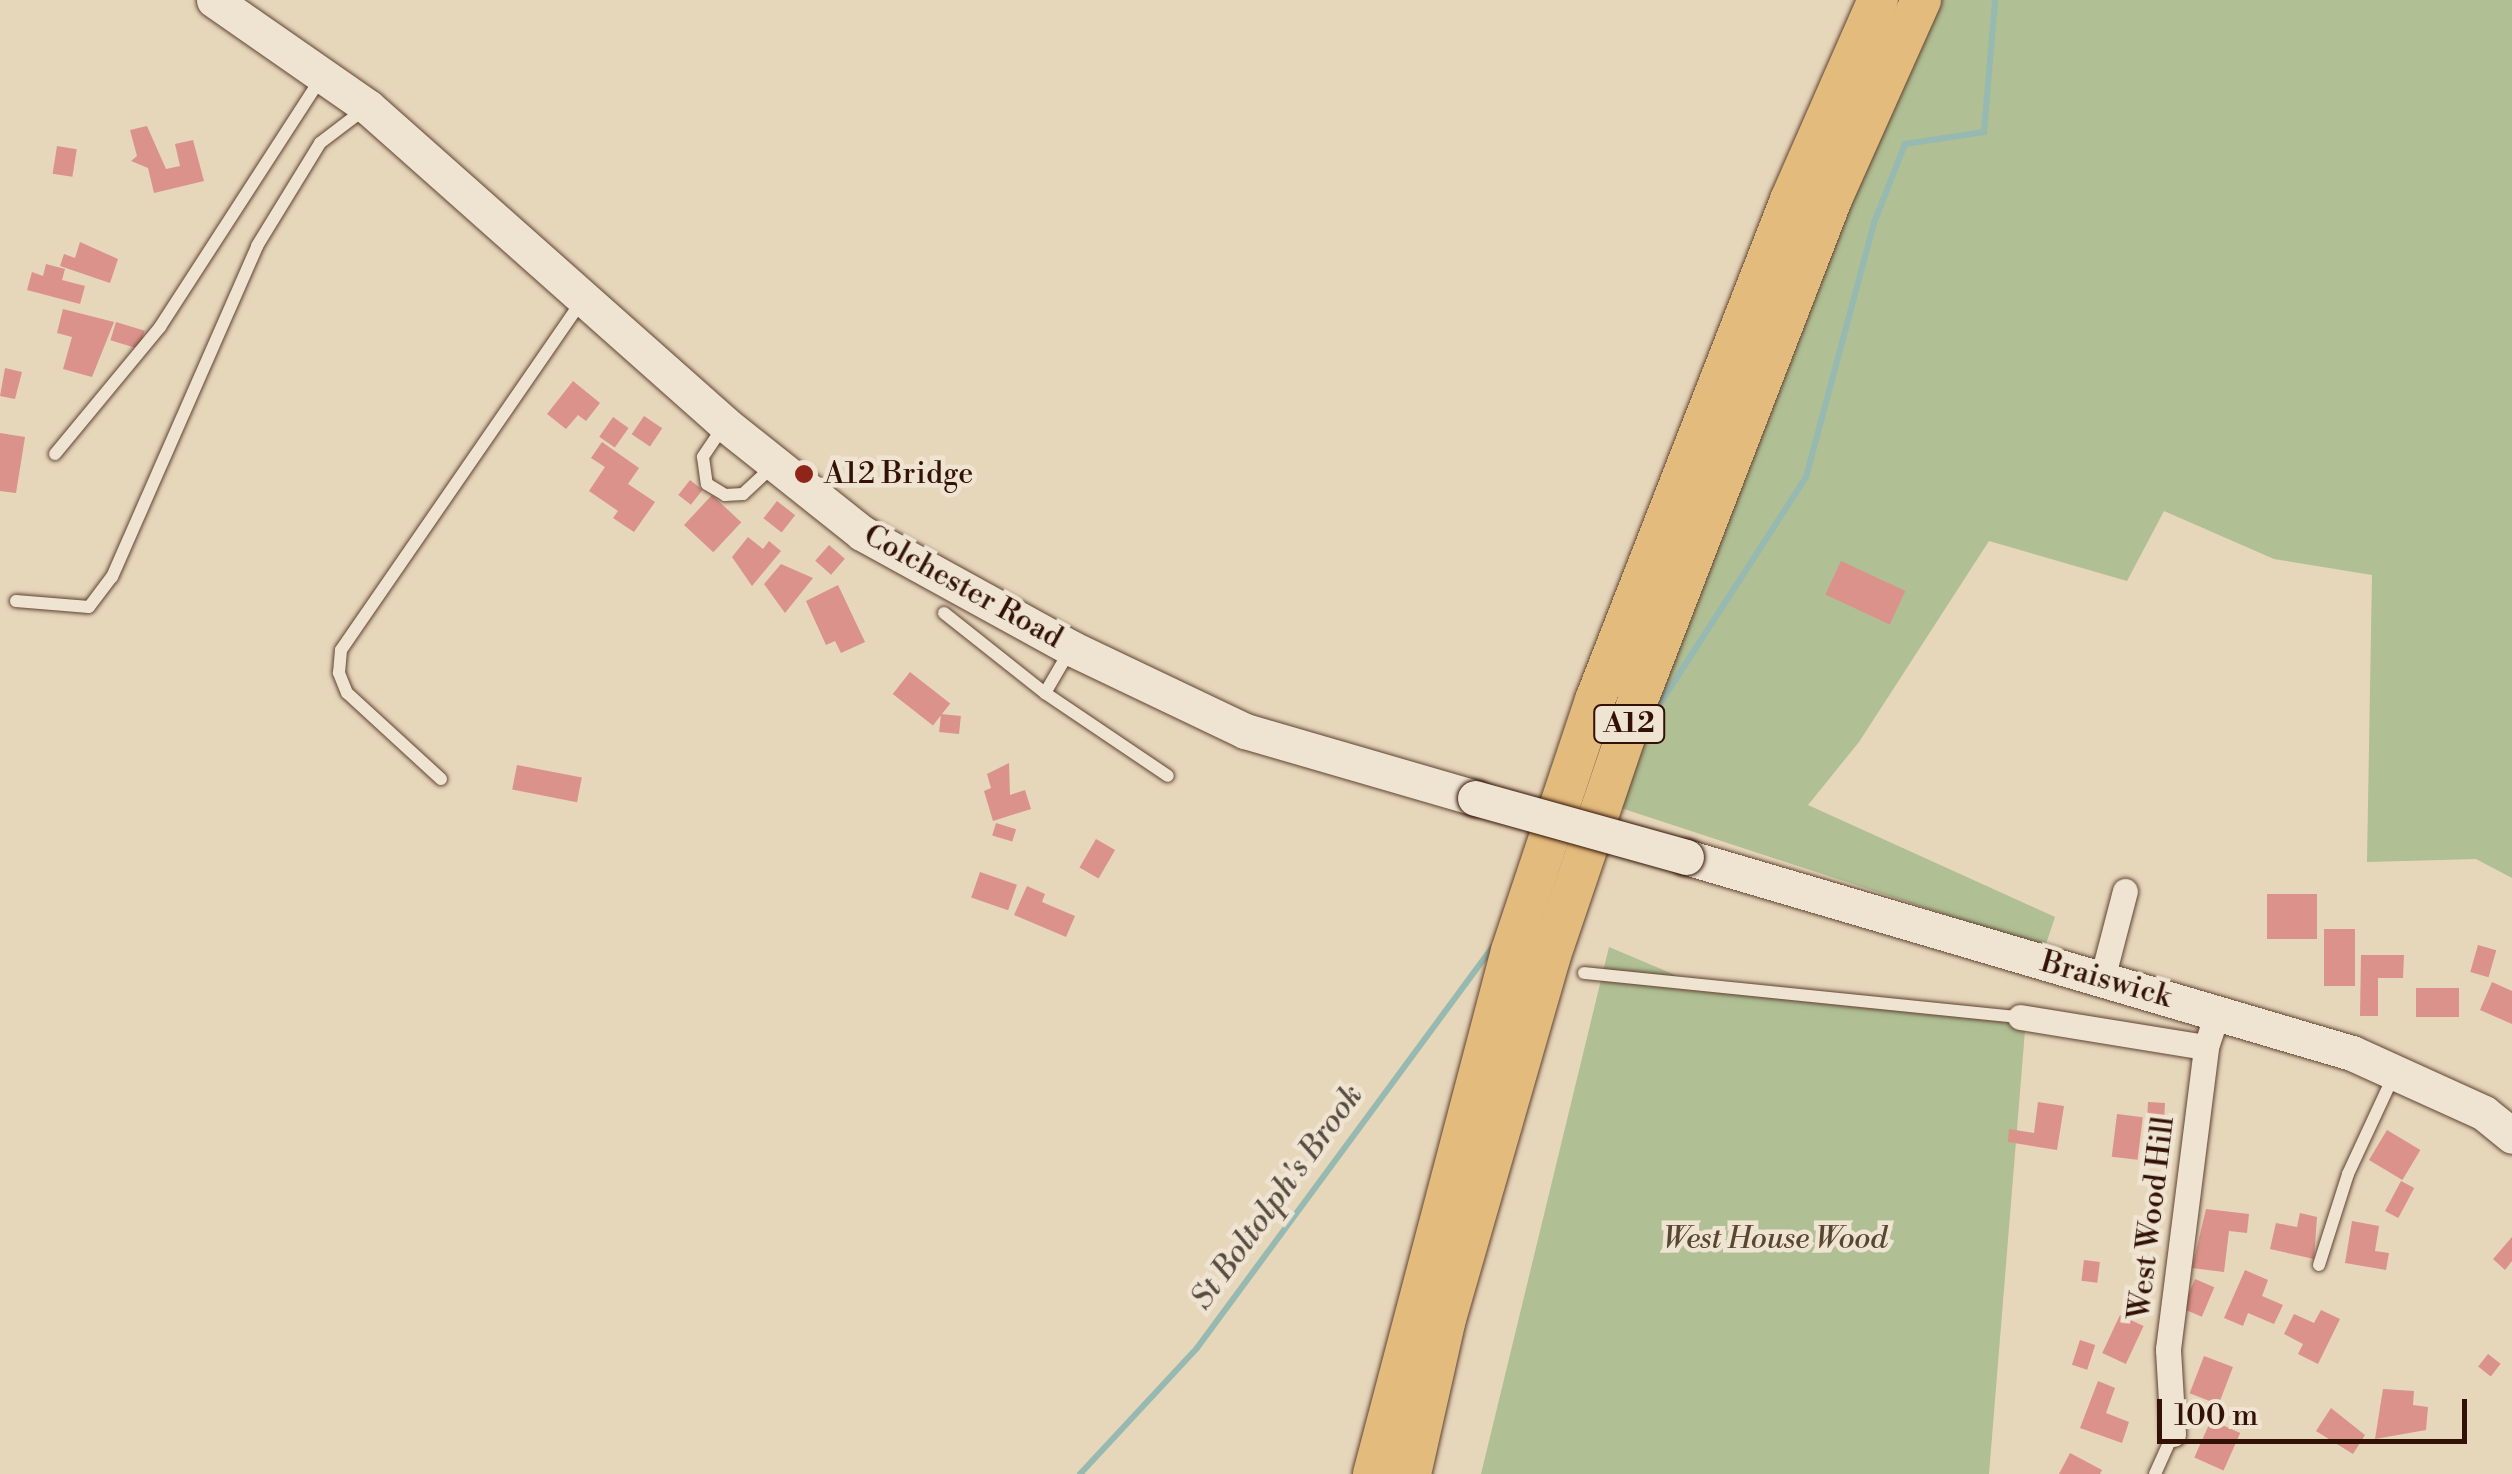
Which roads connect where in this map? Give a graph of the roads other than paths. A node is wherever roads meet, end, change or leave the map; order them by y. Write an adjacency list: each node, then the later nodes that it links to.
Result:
1 (214, 0): 4 (main road, Colchester Road)
2 (1878, 0): 27 (highway, A12)
3 (1921, 0): 28 (highway, A12)
4 (323, 75): 5 (main road, Colchester Road); 8 (lane)
5 (368, 107): 6 (main road, Colchester Road); 10 (lane)
6 (583, 298): 7 (main road, Colchester Road); 15 (lane)
7 (725, 424): 9 (main road, Colchester Road); 9 (lane)
8 (55, 454)
9 (774, 464): 12 (main road, Colchester Road)
10 (16, 601)
11 (944, 614): 13 (lane)
12 (1071, 648): 13 (lane); 16 (main road, Colchester Road, bridge)
13 (1045, 693): 14 (lane)
14 (1168, 776)
15 (441, 778)
16 (1686, 856): 19 (main road, Braiswick)
17 (2125, 891): 19 (street)
18 (1584, 973): 21 (lane)
19 (2102, 979): 20 (main road, Braiswick)
20 (2218, 1013): 22 (street, West Wood Hill); 23 (main road, Braiswick)
21 (2020, 1017): 22 (street)
22 (2206, 1047): 26 (street, West Wood Hill)
23 (2395, 1072): 24 (main road, Braiswick); 25 (lane)
24 (2512, 1136)
25 (2319, 1266)
26 (2173, 1434): 29 (lane)
27 (1373, 1474)
28 (1411, 1474)
29 (2155, 1474)

